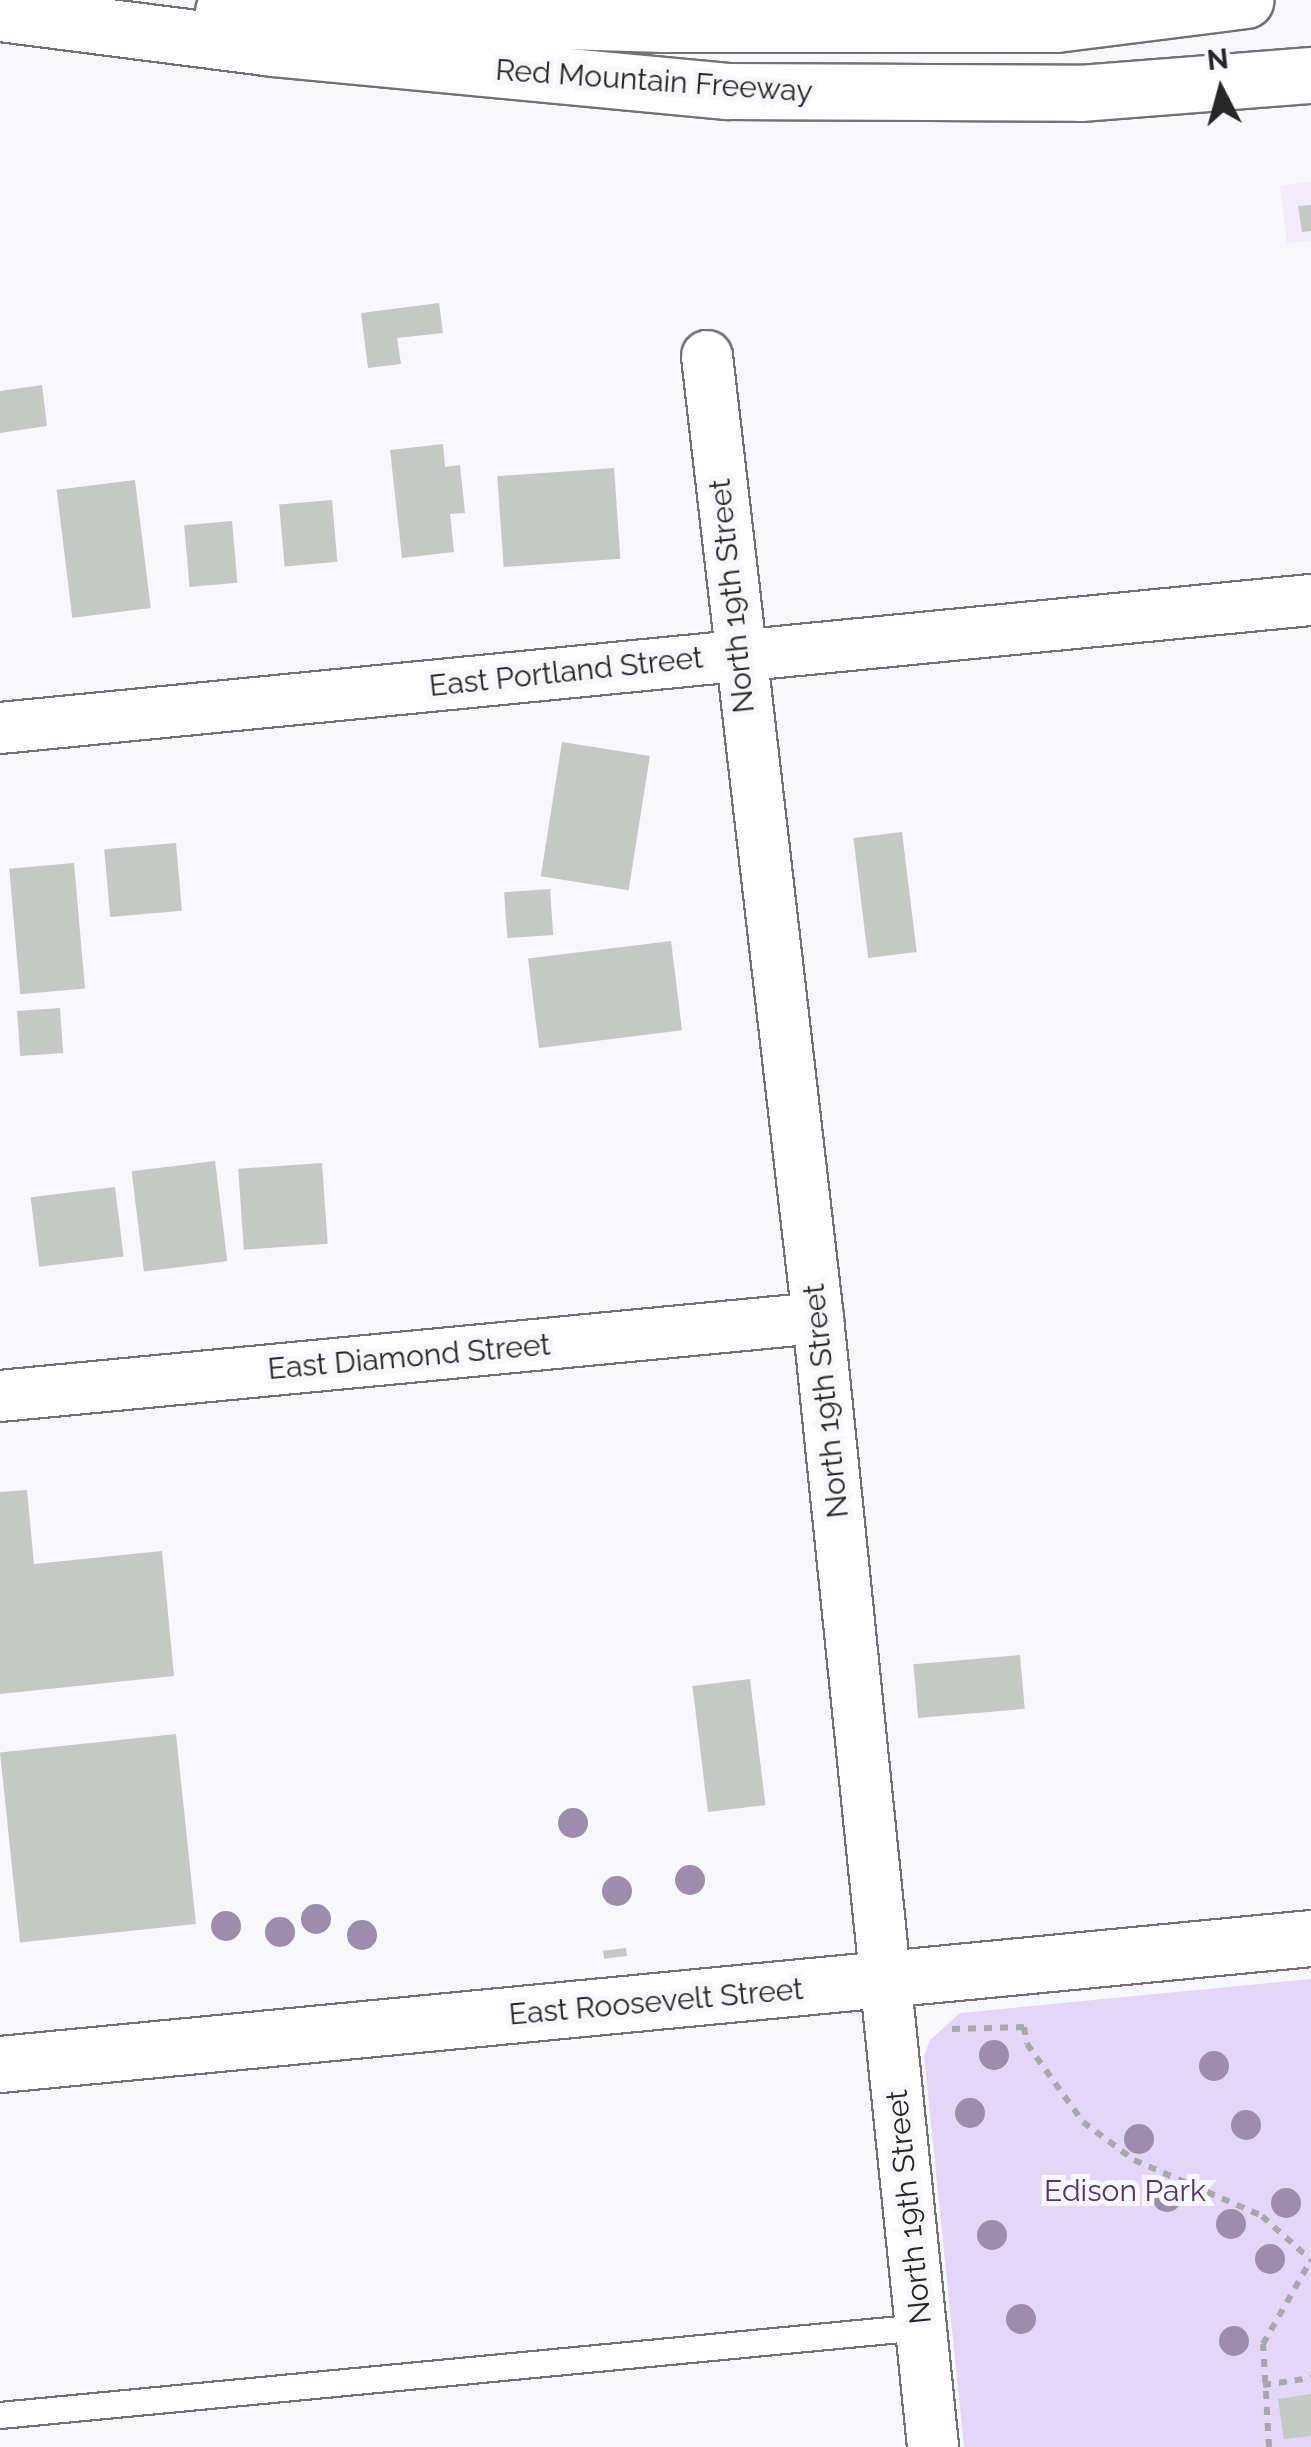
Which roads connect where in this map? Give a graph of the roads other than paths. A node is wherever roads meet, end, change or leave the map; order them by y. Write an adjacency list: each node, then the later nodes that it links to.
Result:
1 (1245, 0): 2 (main road)
2 (0, 10): 3 (main road, Red Mountain Freeway)
3 (1311, 75)
4 (707, 356): 6 (street, North 19th Street)
5 (1311, 600): 6 (street, East Portland Street)
6 (738, 656): 7 (street, East Portland Street); 8 (street, North 19th Street)
7 (0, 728)
8 (818, 1318): 9 (street, East Diamond Street); 11 (street, North 19th Street)
9 (0, 1396)
10 (1311, 1938): 11 (main road, East Roosevelt Street)
11 (886, 1980): 12 (main road, East Roosevelt Street); 13 (street, North 19th Street)
12 (0, 2064)
13 (921, 2327): 14 (lane); 15 (street, North 19th Street)
14 (0, 2415)
15 (933, 2447)

